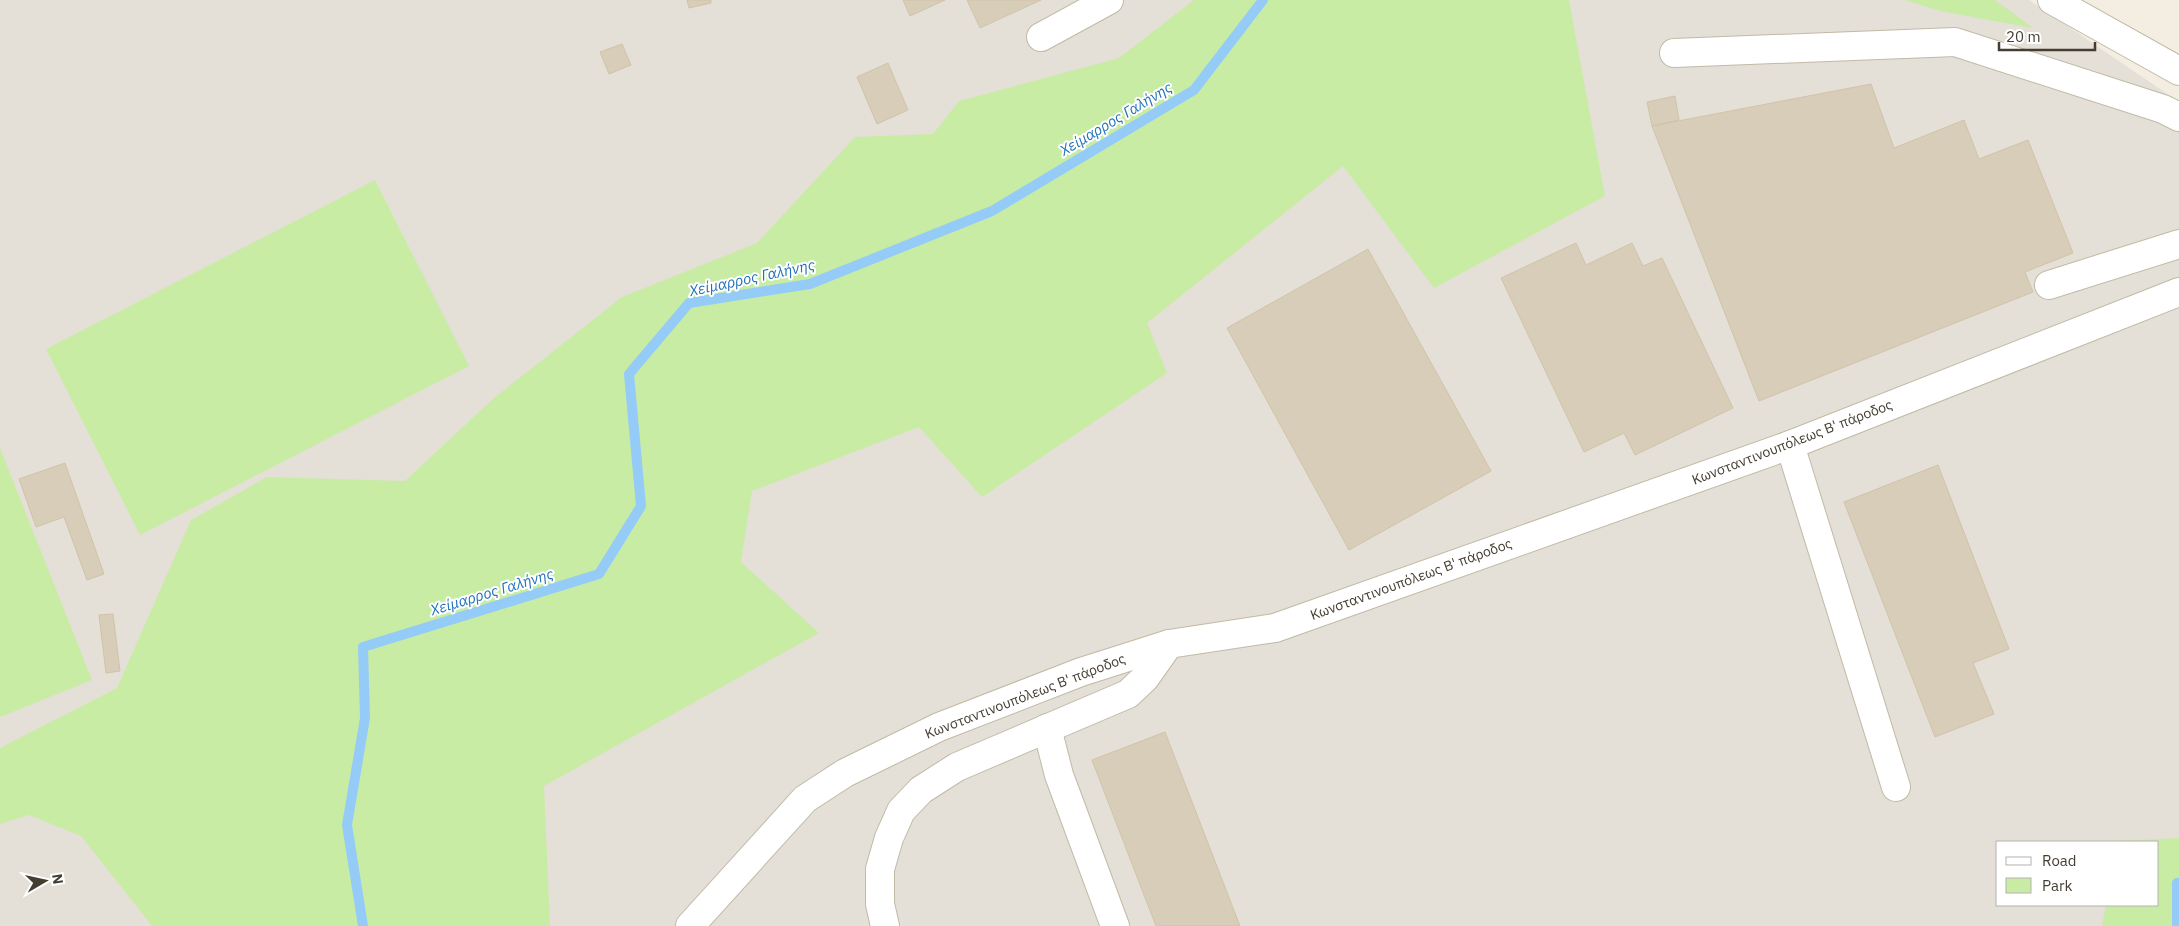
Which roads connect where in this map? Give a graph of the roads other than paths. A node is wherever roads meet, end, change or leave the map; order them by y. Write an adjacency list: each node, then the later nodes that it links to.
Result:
1 (1109, 0): 3 (street)
2 (2052, 0): 5 (street)
3 (1041, 37)
4 (1674, 53): 6 (street)
5 (2179, 71)
6 (2179, 117)
7 (2179, 244): 8 (street)
8 (2049, 285)
9 (2179, 292): 10 (street, Κωνσταντινουπόλεως Β' πάροδος)
10 (1790, 445): 11 (street, Κωνσταντινουπόλεως Β' πάροδος); 13 (street)
11 (1169, 644): 12 (street); 14 (street, Κωνσταντινουπόλεως Β' πάροδος)
12 (1047, 728): 15 (street); 16 (street)
13 (1896, 787)
14 (690, 926)
15 (885, 926)
16 (1115, 926)

